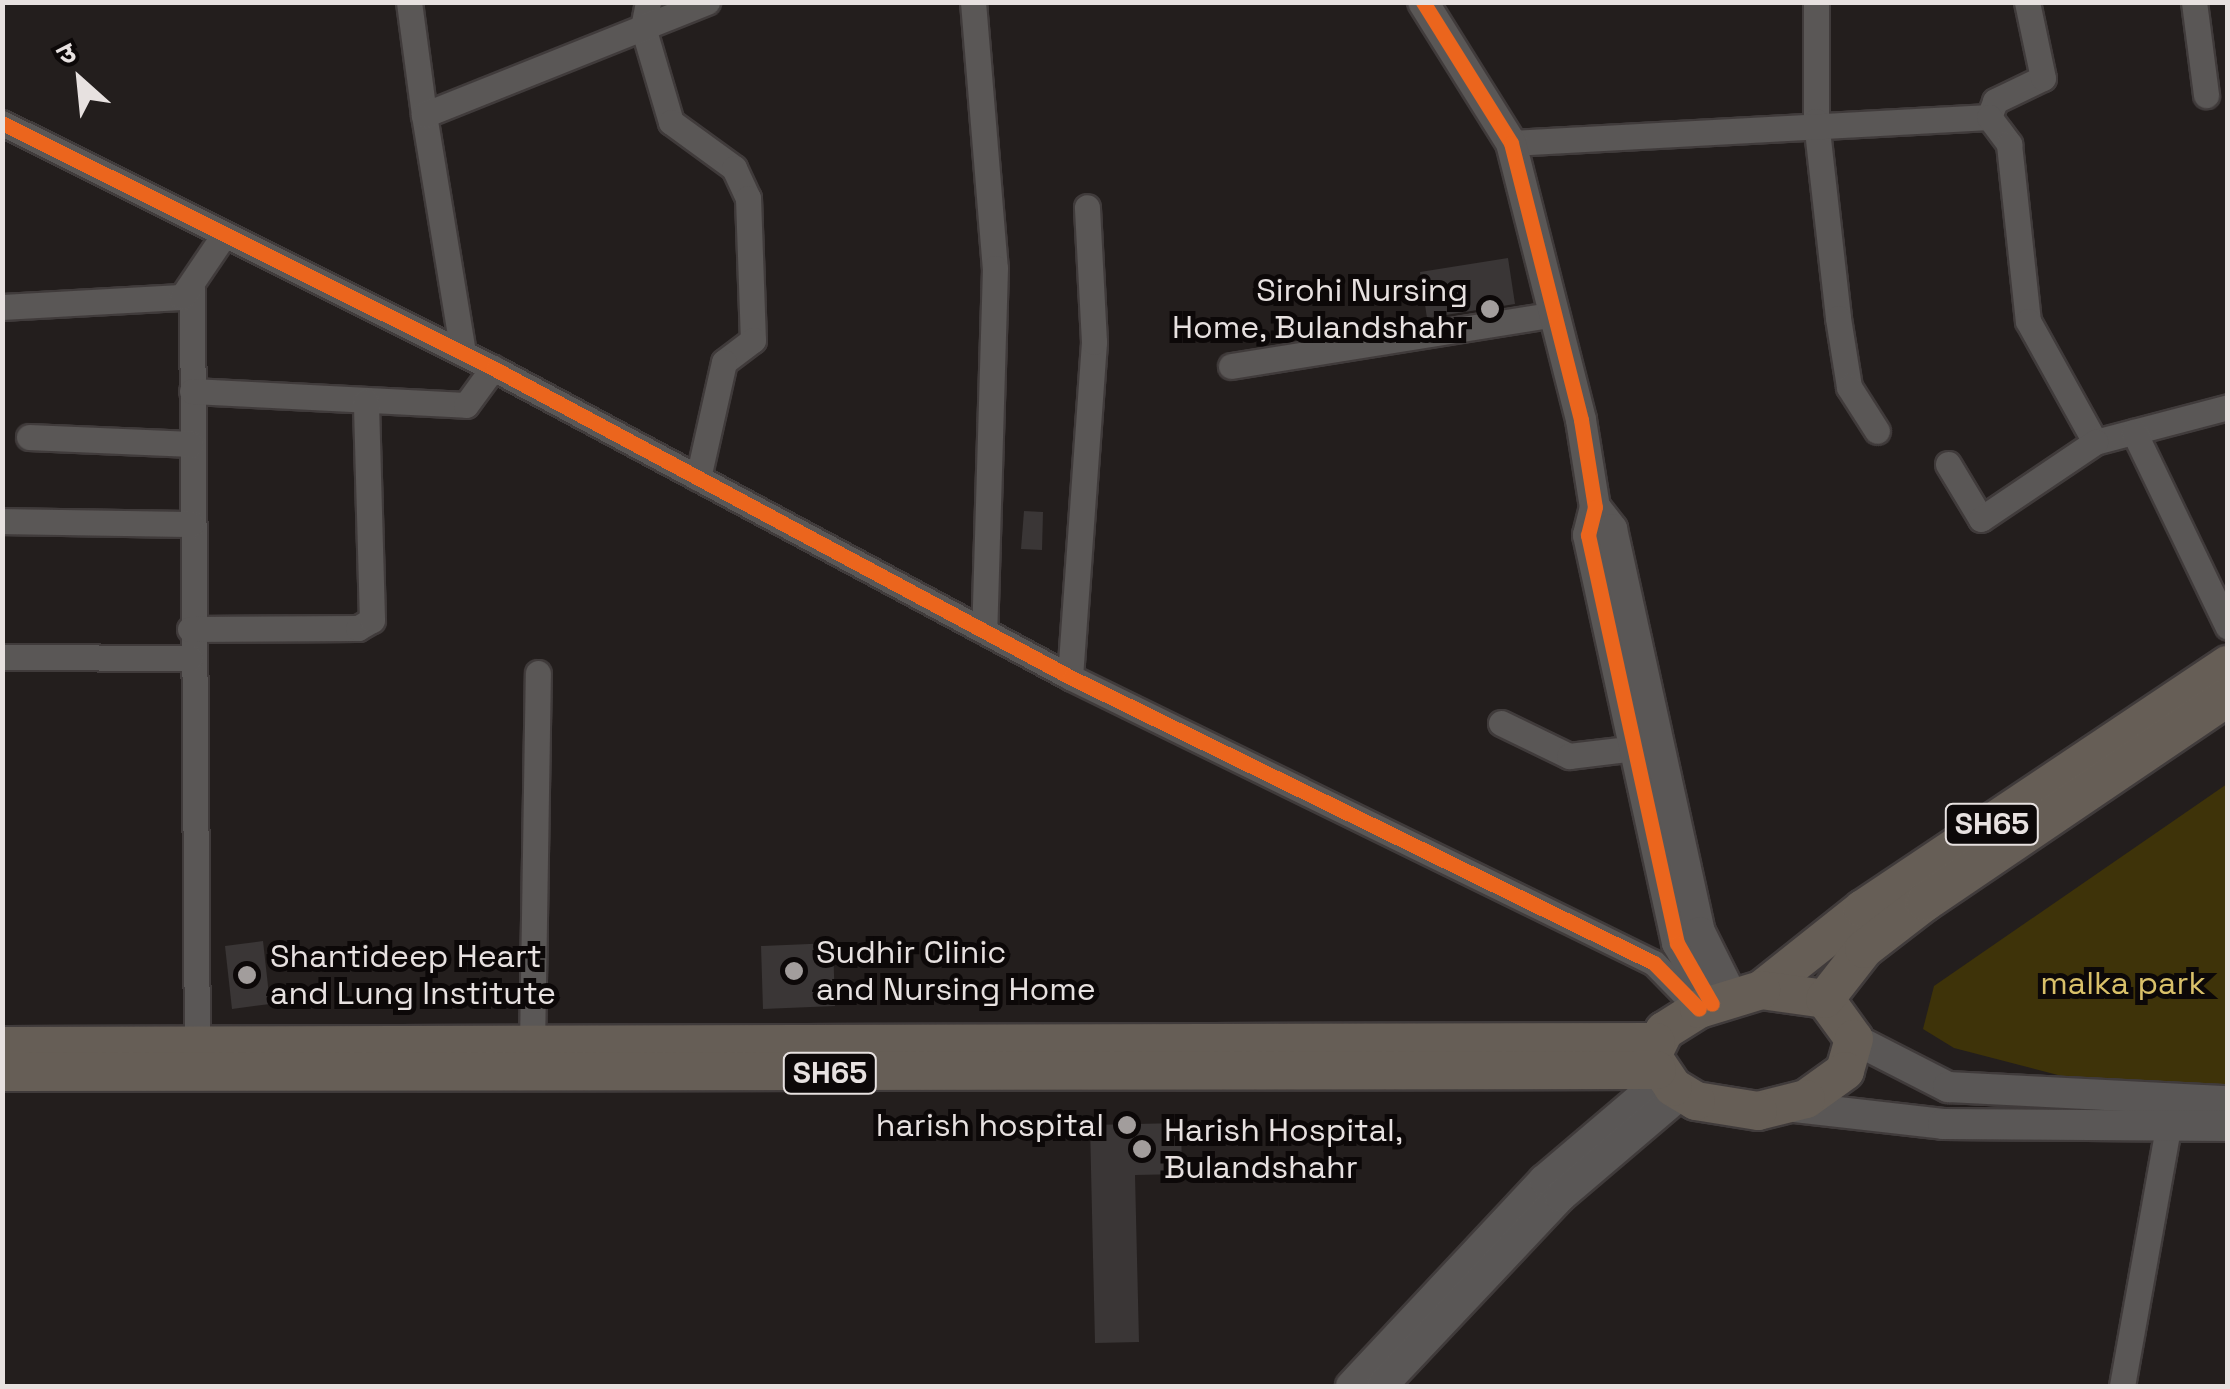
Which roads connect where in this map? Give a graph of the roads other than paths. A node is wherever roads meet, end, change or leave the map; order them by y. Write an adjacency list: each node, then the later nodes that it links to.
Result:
1 (409, 2): 10 (street)
2 (706, 2): 8 (street)
3 (973, 2): 38 (street)
4 (1422, 2): 14 (street)
5 (1816, 2): 12 (street)
6 (2028, 2): 11 (street)
7 (2194, 2): 9 (street)
8 (645, 15): 10 (street); 32 (street)
9 (2206, 95)
10 (424, 115): 20 (street)
11 (1990, 117): 12 (street); 29 (street)
12 (1816, 121): 14 (street); 26 (street)
13 (2, 123): 16 (street)
14 (1511, 143): 19 (street)
15 (1087, 207): 43 (street)
16 (224, 235): 17 (street); 20 (street)
17 (192, 288): 18 (street); 23 (street)
18 (2, 307)
19 (1556, 314): 21 (street); 33 (street)
20 (463, 354): 22 (street)
21 (1231, 366)
22 (493, 368): 24 (street); 32 (street)
23 (192, 391): 24 (street); 30 (street)
24 (366, 400): 37 (street)
25 (2228, 408): 27 (street)
26 (1877, 431)
27 (2134, 432): 29 (street); 36 (street)
28 (29, 437): 30 (street)
29 (2096, 442): 31 (street)
30 (192, 444): 35 (street)
31 (1948, 464)
32 (698, 478): 38 (street)
33 (1594, 508): 46 (street); 48 (street)
34 (2, 520): 35 (street)
35 (191, 524): 37 (street)
36 (2228, 627)
37 (190, 630): 40 (street)
38 (984, 631): 43 (street)
39 (2, 656): 40 (street)
40 (190, 658): 52 (street)
41 (2228, 666): 48 (main road, SH65)
42 (538, 673): 51 (street)
43 (1070, 677): 48 (street)
44 (2228, 697): 47 (main road, SH65)
45 (1500, 723): 46 (street)
46 (1635, 748): 48 (street)
47 (1825, 999): 48 (main road); 49 (main road)
48 (1726, 1000): 53 (main road, SH65)
49 (1854, 1039): 55 (street); 56 (main road, SH65)
50 (2, 1046): 52 (main road, SH65)
51 (532, 1046): 52 (main road, SH65); 53 (main road, SH65)
52 (198, 1057): 53 (main road, SH65); 54 (main road, SH65)
53 (1665, 1071): 56 (main road, SH65); 59 (street); 60 (street)
54 (2, 1072)
55 (2228, 1101)
56 (1786, 1106): 58 (street)
57 (2228, 1126): 58 (street)
58 (2168, 1127): 61 (street)
59 (1351, 1386)
60 (1382, 1386)
61 (2122, 1386)

